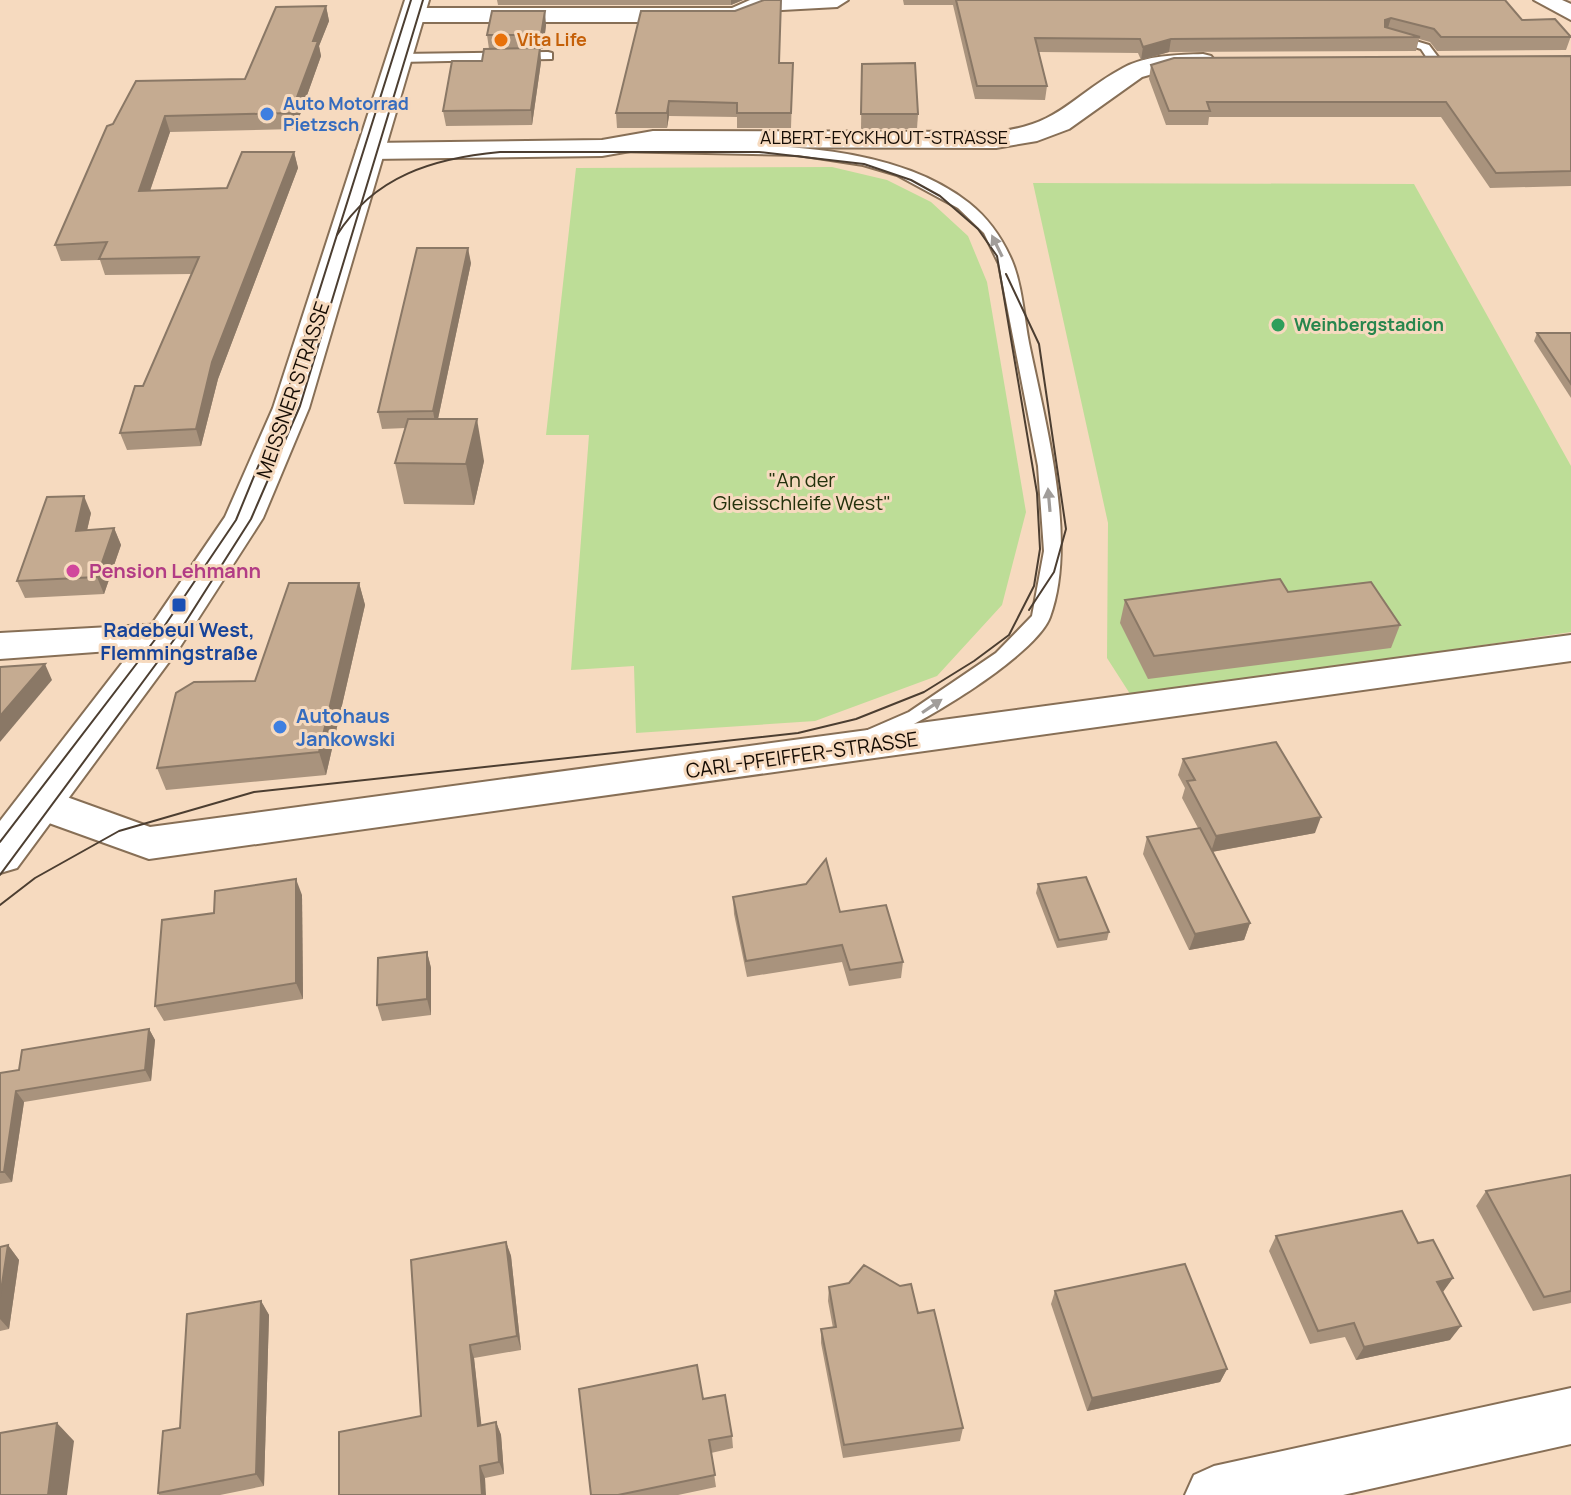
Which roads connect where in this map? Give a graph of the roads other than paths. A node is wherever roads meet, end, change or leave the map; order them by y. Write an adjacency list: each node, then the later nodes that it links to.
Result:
1 (837, 0): 3 (street)
2 (1545, 0): 4 (street)
3 (414, 8): 7 (main road, MEISSNER STRASSE)
4 (1571, 13)
5 (1388, 49): 9 (street)
6 (548, 56): 7 (lane)
7 (399, 58): 11 (main road, MEISSNER STRASSE)
8 (1225, 61): 10 (street, ALBERT-EYCKHOUT-STRASSE)
9 (1464, 61)
10 (602, 148): 11 (street, ALBERT-EYCKHOUT-STRASSE); 15 (lane, one-way to 10)
11 (369, 151): 12 (main road, MEISSNER STRASSE)
12 (165, 637): 13 (street); 16 (main road, MEISSNER STRASSE)
13 (0, 646)
14 (1571, 648): 15 (street, CARL-PFEIFFER-STRASSE)
15 (837, 751): 16 (street, CARL-PFEIFFER-STRASSE)
16 (39, 803): 17 (main road, MEISSNER STRASSE)
17 (0, 855)
18 (1571, 1416): 19 (street)
19 (1214, 1495)

